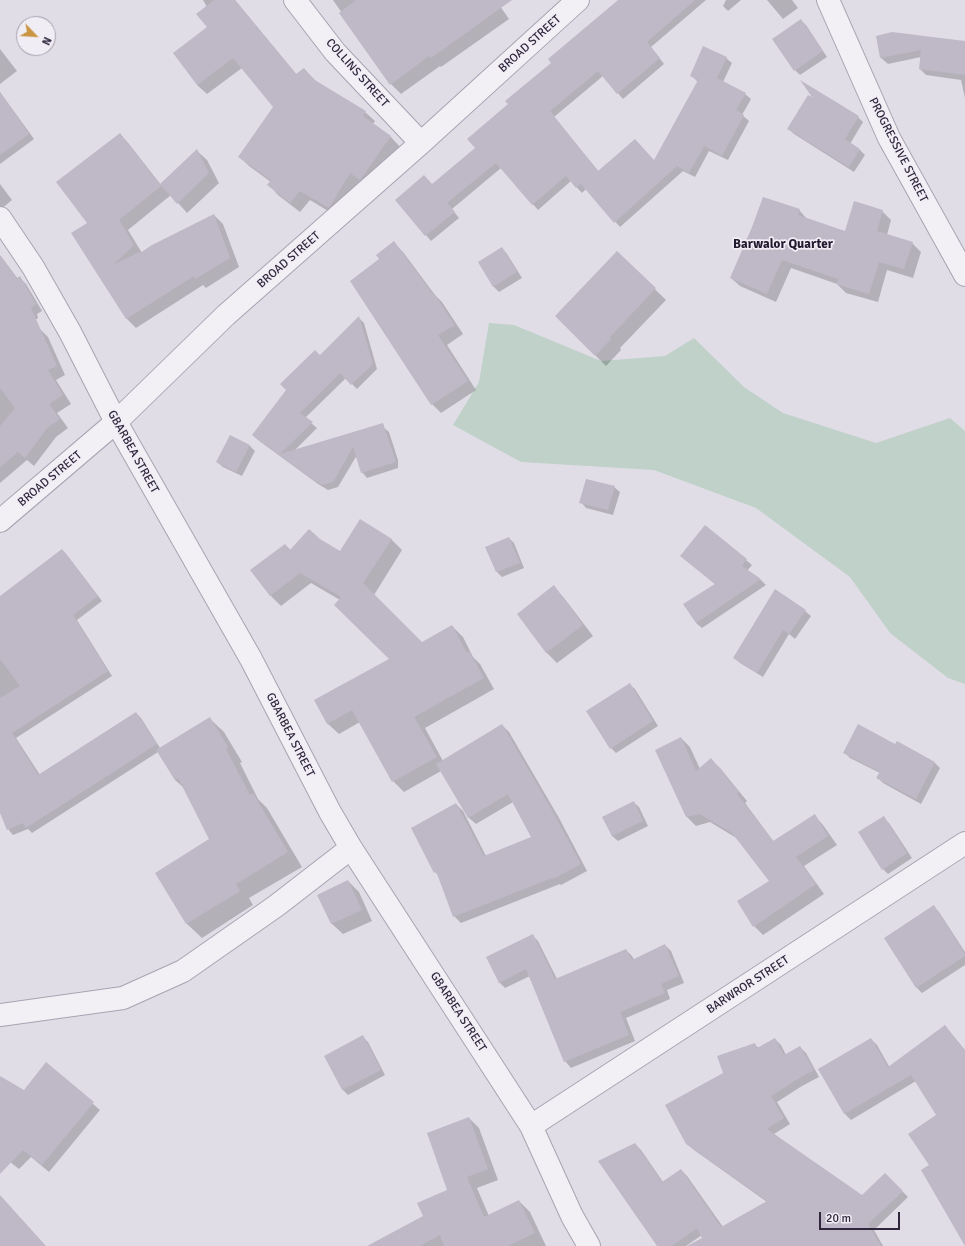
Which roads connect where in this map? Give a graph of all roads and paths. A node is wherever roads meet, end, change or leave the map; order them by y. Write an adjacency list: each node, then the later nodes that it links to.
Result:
1 (295, 0): 4 (street, COLLINS STREET)
2 (578, 0): 4 (street, BROAD STREET)
3 (828, 0): 6 (street, PROGRESSIVE STREET)
4 (421, 143): 7 (street, BROAD STREET)
5 (0, 218): 7 (street, GBARBEA STREET)
6 (965, 275)
7 (116, 422): 8 (street, BROAD STREET); 10 (street, GBARBEA STREET)
8 (0, 521)
9 (965, 843): 12 (street, BARWROR STREET)
10 (351, 848): 11 (street); 12 (street, GBARBEA STREET)
11 (0, 1015)
12 (531, 1126): 13 (street, GBARBEA STREET)
13 (589, 1246)

